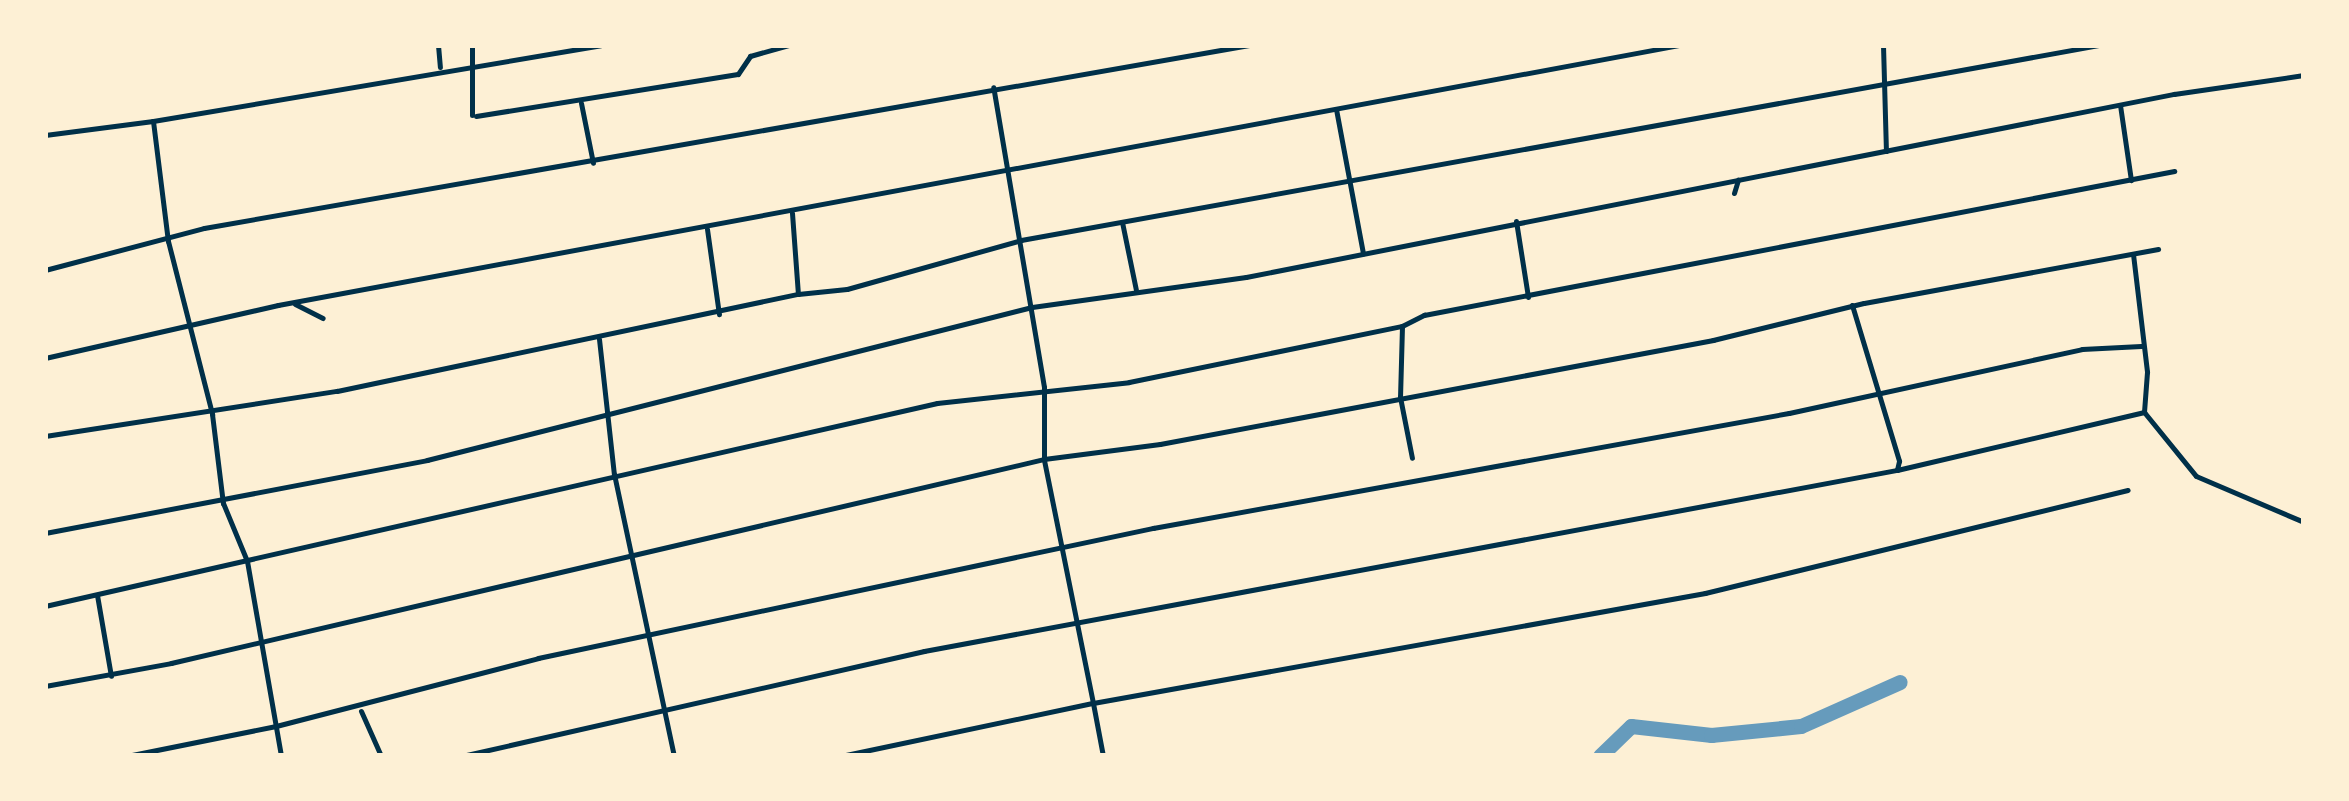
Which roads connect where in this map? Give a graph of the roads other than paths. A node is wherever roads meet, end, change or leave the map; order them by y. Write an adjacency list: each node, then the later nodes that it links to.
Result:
1 (438, 45): 12 (street)
2 (472, 45): 11 (street)
3 (601, 45): 11 (street)
4 (748, 45): 10 (street)
5 (789, 45): 10 (street)
6 (1249, 45): 15 (street)
7 (1680, 45): 18 (street)
8 (1883, 45): 14 (street)
9 (2099, 45): 14 (street)
10 (750, 56): 16 (street)
11 (472, 65): 12 (street); 16 (street)
12 (440, 67): 19 (street)
13 (2304, 75): 17 (street)
14 (1882, 85): 21 (street); 25 (street)
15 (992, 87): 22 (street); 23 (street)
16 (581, 103): 22 (street)
17 (2120, 105): 21 (street); 27 (street)
18 (1336, 109): 23 (street); 25 (street)
19 (152, 121): 20 (street); 34 (street)
20 (45, 135)
21 (1886, 151): 26 (street)
22 (593, 163): 34 (street)
23 (1006, 170): 29 (street); 33 (street)
24 (2174, 170): 27 (street)
25 (1348, 178): 30 (street); 36 (street)
26 (1738, 180): 28 (street); 31 (street)
27 (2131, 180): 41 (street)
28 (1734, 193)
29 (792, 213): 32 (street); 40 (street)
30 (1122, 222): 33 (street); 39 (street)
31 (1516, 222): 36 (street); 41 (street)
32 (707, 229): 42 (street); 45 (street)
33 (1020, 240): 40 (street); 44 (street)
34 (168, 241): 38 (street); 47 (street)
35 (2158, 250): 37 (street)
36 (1364, 253): 39 (street)
37 (2132, 254): 43 (street); 50 (street)
38 (45, 270)
39 (1136, 290): 44 (street)
40 (798, 294): 45 (street)
41 (1528, 298): 48 (street)
42 (292, 302): 46 (street); 47 (street)
43 (1852, 306): 53 (street); 54 (street)
44 (1032, 308): 52 (street); 57 (street)
45 (719, 314): 49 (street)
46 (323, 318)
47 (192, 324): 51 (street); 56 (street)
48 (1402, 326): 52 (street); 54 (street)
49 (600, 338): 56 (street); 57 (street)
50 (2140, 346): 53 (street); 55 (street)
51 (45, 358)
52 (1044, 387): 60 (street); 62 (street)
53 (1876, 392): 61 (street); 67 (street)
54 (1400, 397): 59 (street); 60 (street)
55 (2144, 412): 61 (street); 65 (street)
56 (212, 414): 58 (street); 64 (street)
57 (606, 416): 62 (street); 64 (street)
58 (45, 436)
59 (1412, 458)
60 (1044, 459): 67 (street); 68 (street)
61 (1896, 470): 72 (street)
62 (614, 474): 68 (street); 69 (street)
63 (2128, 490): 77 (street)
64 (223, 503): 66 (street); 69 (street)
65 (2304, 522)
66 (45, 534)
67 (1059, 548): 72 (street); 73 (street)
68 (632, 555): 73 (street); 74 (street)
69 (247, 561): 70 (street); 74 (street)
70 (96, 596): 71 (street); 75 (street)
71 (45, 606)
72 (1074, 622): 77 (street); 78 (street)
73 (652, 634): 78 (street); 80 (street)
74 (261, 638): 75 (street); 80 (street)
75 (110, 676): 76 (street)
76 (45, 686)
77 (1093, 703): 86 (street); 87 (street)
78 (668, 709): 84 (street); 85 (street)
79 (361, 712): 83 (street)
80 (276, 726): 81 (street); 82 (street)
81 (127, 756)
82 (281, 756)
83 (381, 756)
84 (462, 756)
85 (674, 756)
86 (840, 756)
87 (1104, 756)

